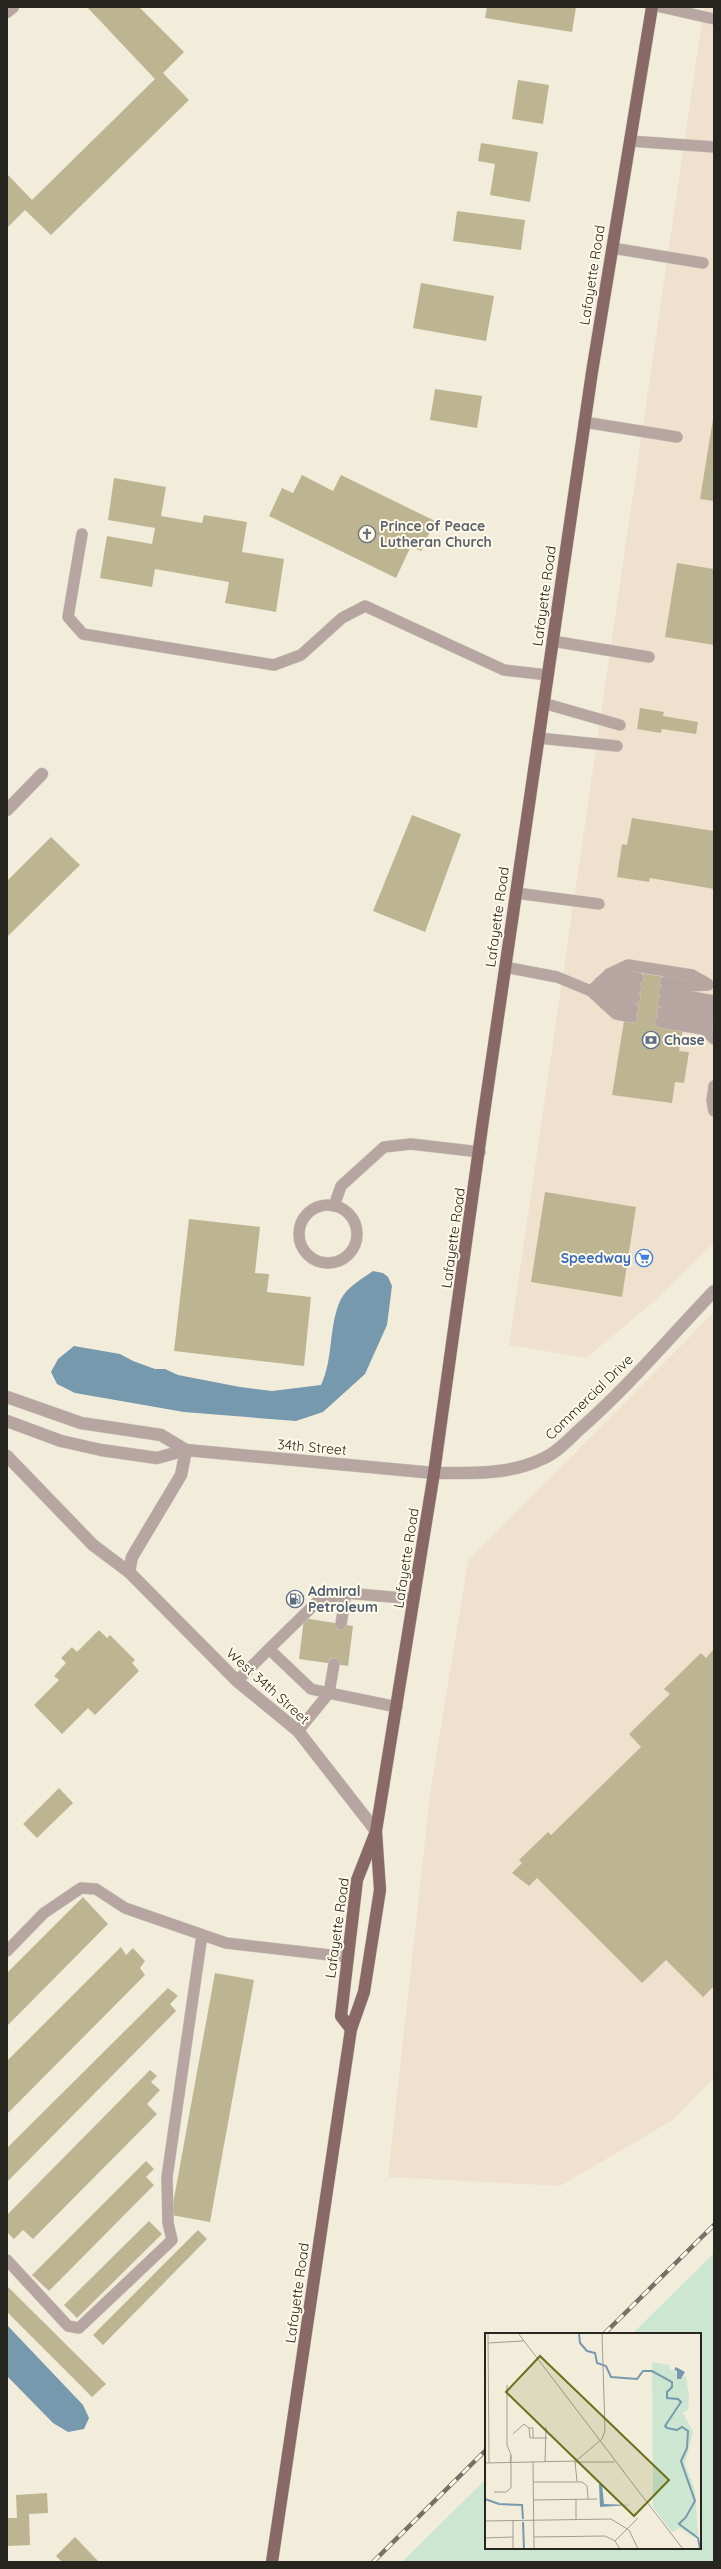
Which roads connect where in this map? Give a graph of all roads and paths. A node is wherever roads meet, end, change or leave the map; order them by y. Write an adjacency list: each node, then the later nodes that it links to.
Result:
1 (13, 7): 4 (street)
2 (652, 7): 6 (main road, Lafayette Road)
3 (661, 7): 5 (lane)
4 (7, 12)
5 (714, 19)
6 (630, 141): 7 (lane); 8 (main road, Lafayette Road)
7 (714, 148)
8 (612, 248): 9 (lane); 10 (main road, Lafayette Road)
9 (703, 262)
10 (584, 422): 11 (lane); 13 (main road, Lafayette Road)
11 (677, 437)
12 (82, 534): 15 (lane)
13 (552, 641): 14 (lane); 15 (main road, Lafayette Road)
14 (649, 657)
15 (548, 675): 16 (main road, Lafayette Road)
16 (543, 703): 17 (lane); 18 (main road, Lafayette Road)
17 (620, 725)
18 (538, 738): 19 (lane); 22 (main road, Lafayette Road)
19 (616, 746)
20 (42, 774): 21 (street)
21 (7, 810)
22 (516, 893): 23 (lane); 24 (main road, Lafayette Road)
23 (599, 904)
24 (505, 967): 28 (lane); 37 (main road, Lafayette Road)
25 (609, 974): 26 (lane); 27 (lane); 29 (lane)
26 (600, 982): 28 (lane); 29 (lane)
27 (711, 986): 31 (lane)
28 (590, 991): 29 (lane); 29 (lane)
29 (635, 998)
30 (714, 1001): 31 (lane)
31 (663, 1002): 32 (lane); 33 (lane); 34 (lane)
32 (714, 1012)
33 (714, 1024)
34 (714, 1039)
35 (714, 1086): 36 (lane)
36 (714, 1111)
37 (480, 1152): 38 (lane); 44 (main road, Lafayette Road)
38 (334, 1206): 38 (lane)
39 (714, 1291): 44 (street, Commercial Drive)
40 (7, 1397): 42 (street)
41 (7, 1420): 42 (street)
42 (186, 1450): 44 (street, 34th Street); 45 (street)
43 (7, 1456): 45 (street, West 34th Street)
44 (434, 1473): 47 (main road, Lafayette Road)
45 (129, 1572): 51 (street, West 34th Street)
46 (346, 1592): 47 (lane); 48 (lane); 49 (lane)
47 (414, 1599): 53 (main road, Lafayette Road)
48 (341, 1624)
49 (270, 1649): 51 (lane); 52 (lane)
50 (334, 1664): 52 (lane)
51 (237, 1681): 54 (street, West 34th Street)
52 (329, 1693): 53 (lane); 54 (lane)
53 (396, 1706): 55 (main road, Lafayette Road)
54 (298, 1731): 55 (street, West 34th Street)
55 (376, 1831): 58 (main road, Lafayette Road); 59 (main road, Lafayette Road)
56 (202, 1935): 57 (lane); 58 (lane); 60 (lane)
57 (7, 1951)
58 (347, 1957): 59 (main road, Lafayette Road)
59 (351, 2029): 61 (main road, Lafayette Road)
60 (7, 2260)
61 (272, 2562)

